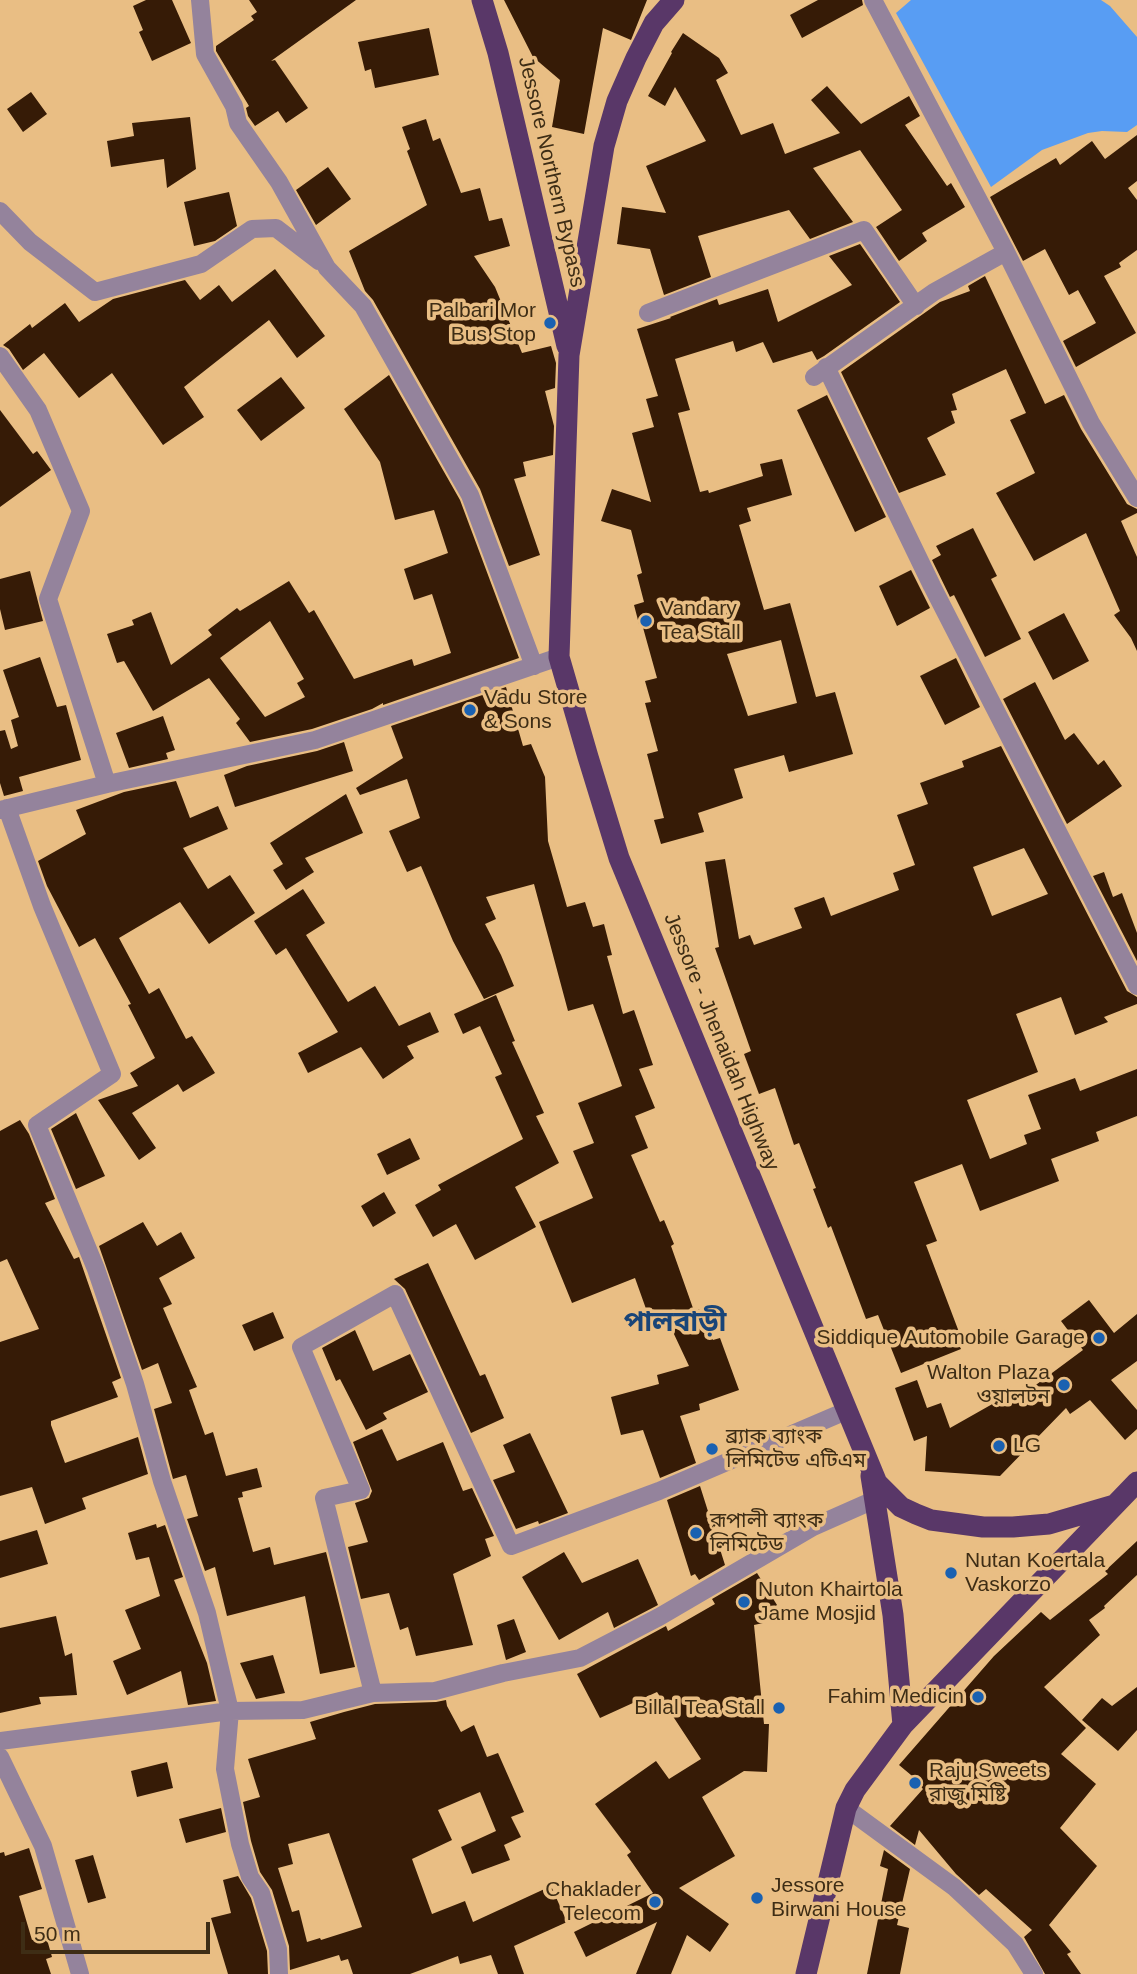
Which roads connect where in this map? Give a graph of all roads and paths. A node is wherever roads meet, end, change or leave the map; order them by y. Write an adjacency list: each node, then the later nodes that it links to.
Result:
1 (200, 0): 7 (street)
2 (482, 0): 10 (highway, Jessore Northern Bypass)
3 (674, 0): 10 (highway)
4 (873, 0): 6 (street)
5 (0, 211): 7 (street)
6 (1006, 252): 8 (street); 12 (street)
7 (327, 268): 14 (street)
8 (916, 306): 9 (street); 17 (street)
9 (648, 313)
10 (569, 355): 13 (highway, Jessore - Jhenaidah Highway)
11 (0, 356): 15 (street)
12 (1137, 498)
13 (559, 657): 14 (street); 18 (highway, Jessore - Jhenaidah Highway)
14 (534, 666): 15 (street)
15 (107, 784): 16 (street)
16 (3, 809): 24 (street)
17 (1137, 986)
18 (846, 1411): 19 (highway, Jessore - Jhenaidah Highway); 23 (street)
19 (870, 1470): 21 (highway); 22 (highway, Jessore - Jhenaidah Highway)
20 (1137, 1482): 22 (highway)
21 (874, 1500): 23 (street); 25 (highway)
22 (1114, 1505): 25 (highway)
23 (373, 1693): 24 (street)
24 (230, 1711): 26 (street); 30 (street)
25 (903, 1725): 28 (highway)
26 (0, 1741)
27 (0, 1757): 29 (street)
28 (846, 1808): 31 (highway); 32 (street)
29 (80, 1974)
30 (279, 1974)
31 (806, 1974)
32 (1034, 1974)

